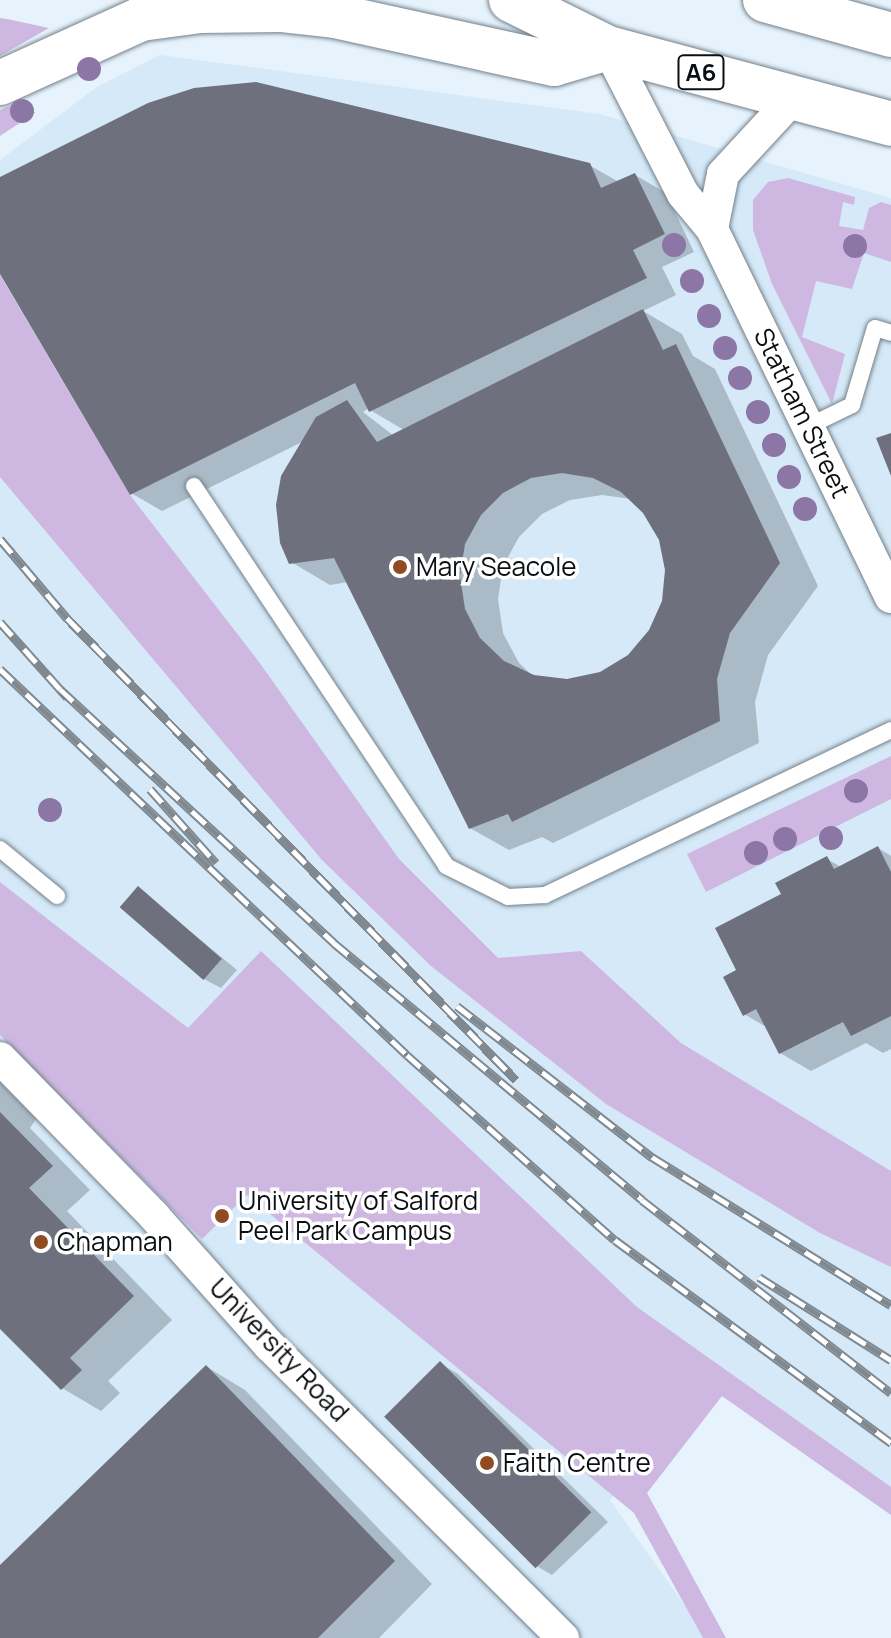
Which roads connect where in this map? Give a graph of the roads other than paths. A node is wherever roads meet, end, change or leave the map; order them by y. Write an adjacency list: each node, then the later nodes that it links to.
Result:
1 (511, 0): 4 (highway, A6)
2 (765, 0): 3 (highway)
3 (891, 35)
4 (608, 48): 5 (highway); 6 (highway, A6); 8 (street, Statham Street)
5 (0, 83)
6 (794, 97): 7 (highway, A6); 8 (street)
7 (891, 124)
8 (712, 229): 10 (street, Statham Street)
9 (891, 333): 10 (lane)
10 (809, 426): 12 (street, Statham Street)
11 (194, 486): 13 (lane)
12 (891, 597)
13 (891, 730)
14 (0, 849): 15 (lane)
15 (57, 896)
16 (0, 1058): 17 (street, University Road)
17 (563, 1638)

